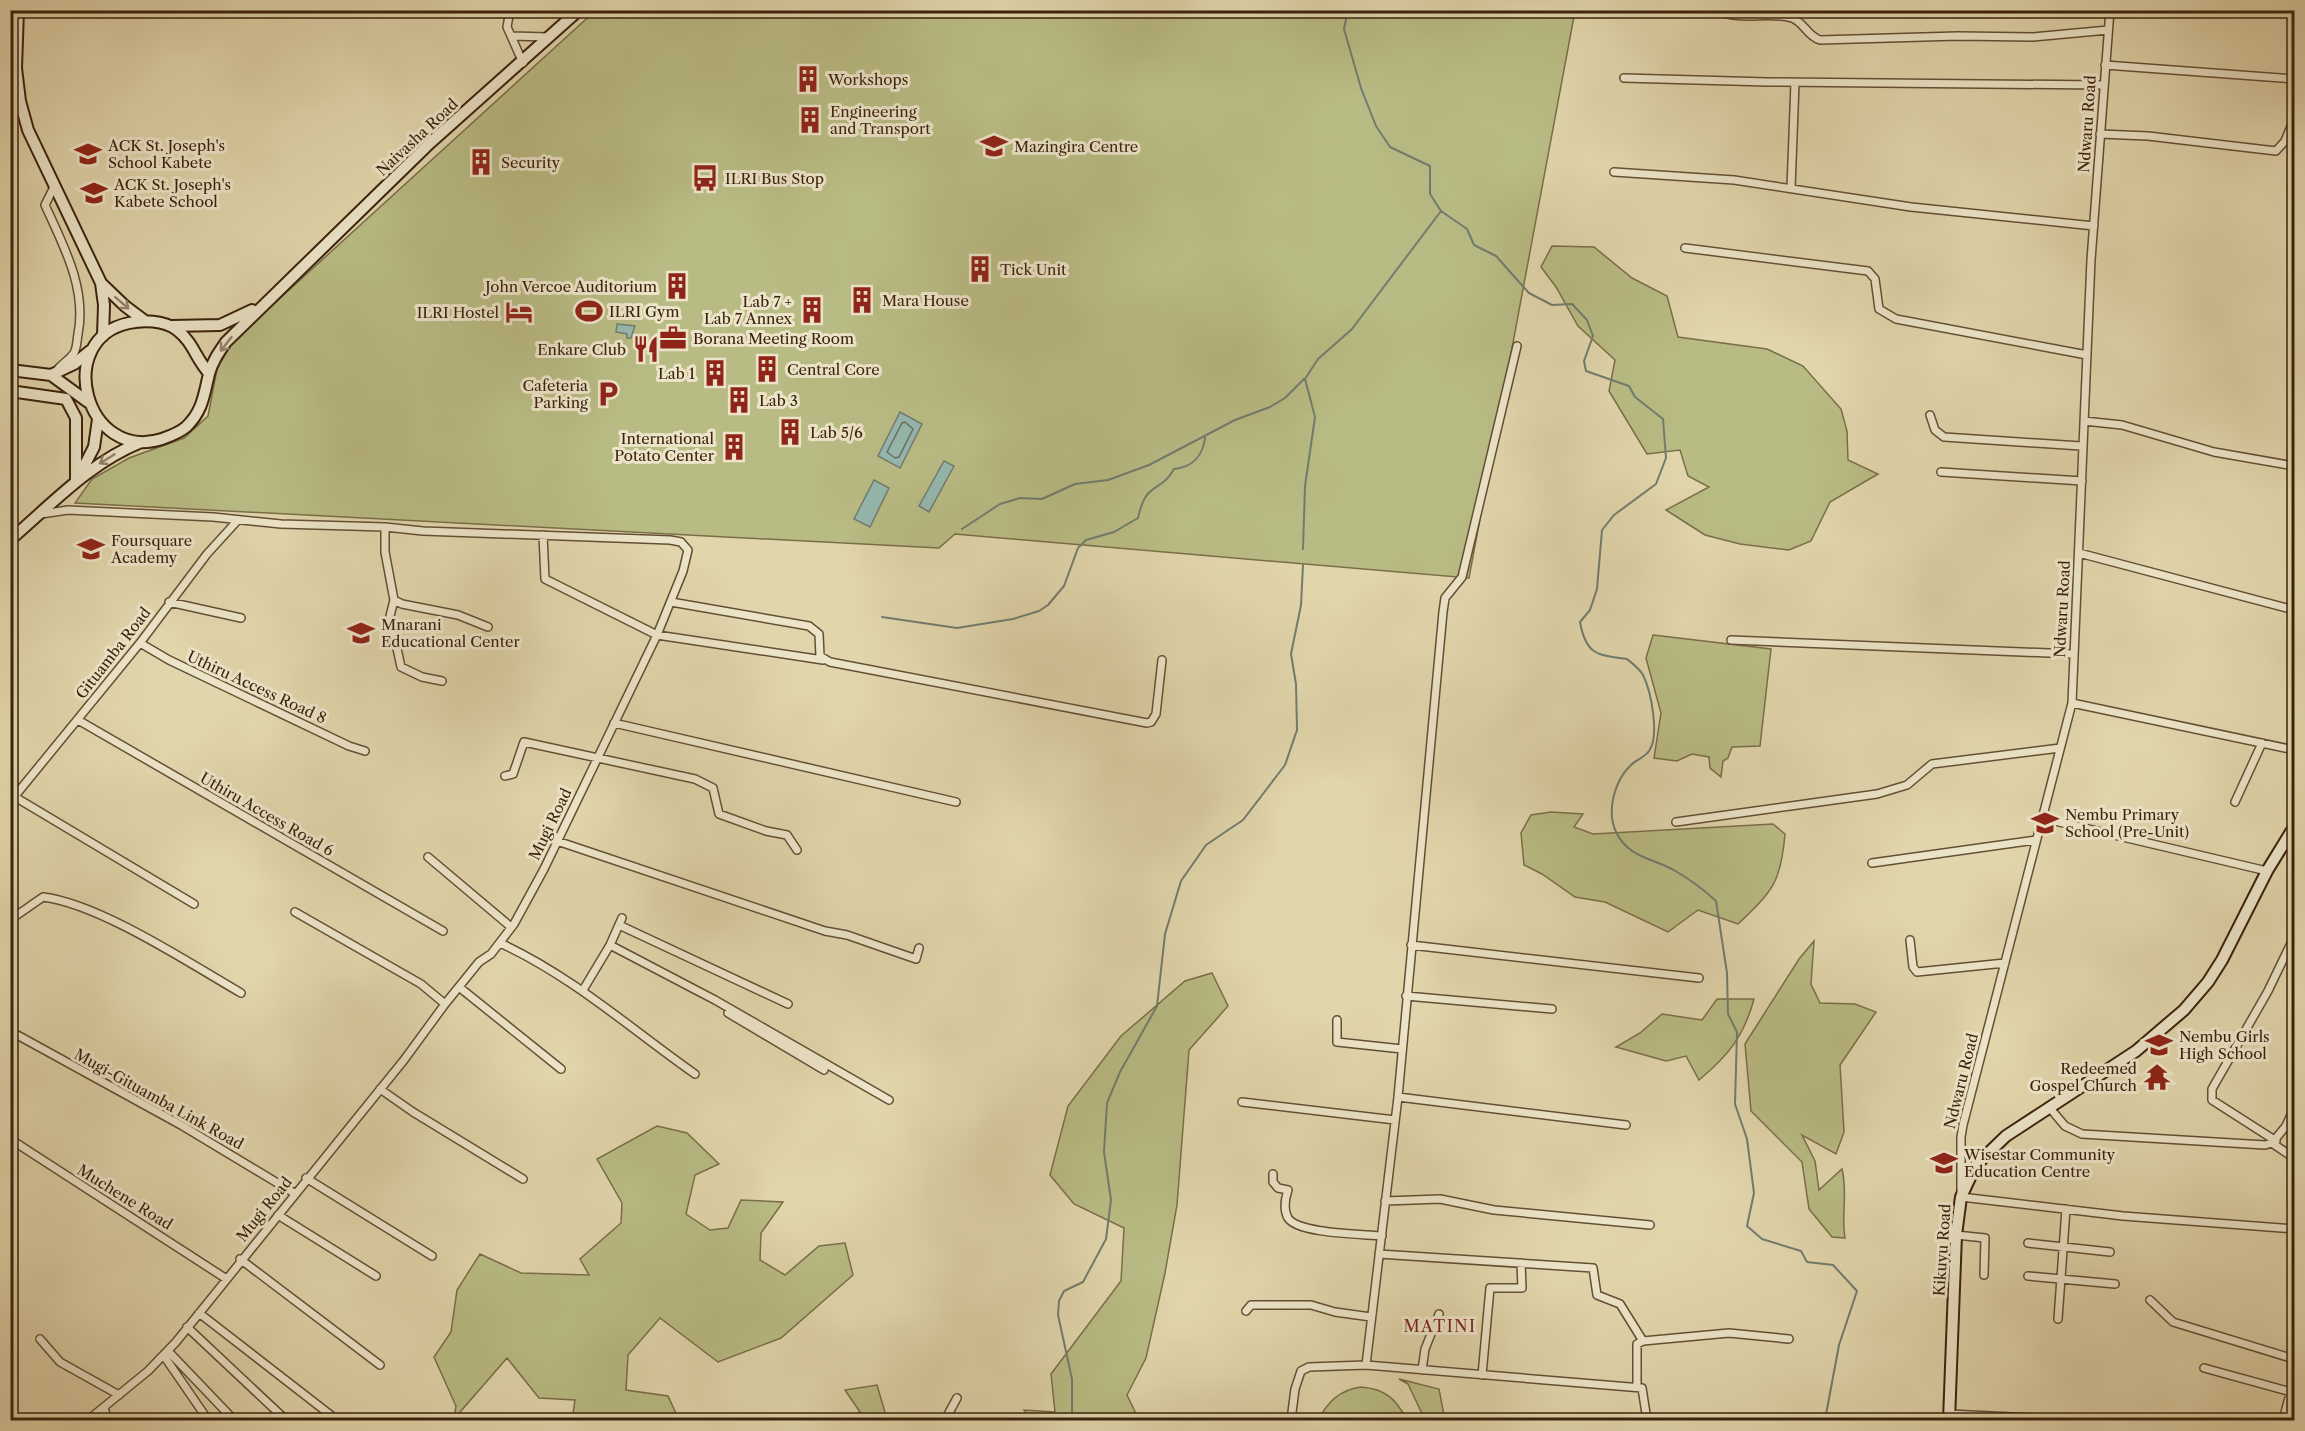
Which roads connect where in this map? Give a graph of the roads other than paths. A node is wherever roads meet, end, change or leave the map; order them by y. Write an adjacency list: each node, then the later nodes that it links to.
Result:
1 (18, 10): 7 (main road)
2 (510, 10): 8 (street)
3 (579, 10): 9 (main road, Naivasha Road)
4 (1717, 10): 6 (street)
5 (2110, 10): 6 (street, Ndwaru Road)
6 (2108, 30): 11 (street, Ndwaru Road)
7 (14, 34): 19 (main road)
8 (512, 36): 9 (street); 10 (street)
9 (552, 37): 10 (main road, Naivasha Road)
10 (523, 63): 24 (main road, Naivasha Road)
11 (2105, 65): 13 (street); 15 (street, Ndwaru Road)
12 (1624, 78): 14 (street)
13 (2295, 79)
14 (1795, 82): 15 (street); 20 (street)
15 (2102, 85): 17 (street, Ndwaru Road)
16 (2295, 118): 17 (street)
17 (2100, 134): 21 (street, Ndwaru Road)
18 (1614, 172): 20 (street)
19 (54, 187): 23 (main road); 33 (street)
20 (1791, 188): 21 (street)
21 (2094, 226): 30 (street, Ndwaru Road)
22 (1685, 248): 30 (street)
23 (101, 283): 25 (main road, one-way to 25); 27 (main road)
24 (279, 290): 26 (main road, Naivasha Road); 32 (main road, Naivasha Road, one-way to 32)
25 (145, 321): 26 (main road); 27 (main road)
26 (172, 326): 32 (main road)
27 (103, 336): 29 (main road)
28 (1517, 346): 94 (street)
29 (90, 351): 33 (main road); 35 (main road)
30 (2087, 355): 38 (street, Ndwaru Road)
31 (10, 370): 33 (main road)
32 (209, 373): 39 (main road)
33 (51, 375): 35 (main road)
34 (10, 391): 44 (main road)
35 (89, 402): 37 (main road)
36 (1930, 415): 40 (street)
37 (98, 419): 39 (main road); 44 (main road)
38 (2084, 421): 40 (street, Ndwaru Road); 41 (street)
39 (141, 442): 44 (main road, one-way to 44)
40 (2082, 446): 43 (street, Ndwaru Road)
41 (2295, 466)
42 (1941, 472): 43 (street)
43 (2082, 481): 50 (street, Ndwaru Road)
44 (74, 483): 45 (main road)
45 (40, 514): 46 (street, Mugi Road); 49 (main road)
46 (238, 520): 47 (street, Mugi Road); 52 (street, Gituamba Road)
47 (385, 526): 48 (street, Mugi Road); 51 (street)
48 (543, 535): 53 (street, Mugi Road); 57 (street)
49 (10, 540)
50 (2079, 553): 54 (street); 60 (street, Ndwaru Road)
51 (394, 600): 56 (street); 63 (street)
52 (169, 602): 55 (street); 59 (street, Gituamba Road)
53 (671, 602): 57 (street, Mugi Road); 61 (street)
54 (2295, 610)
55 (241, 618)
56 (488, 627)
57 (657, 635): 61 (street); 66 (street, Mugi Road)
58 (1731, 640): 60 (street)
59 (140, 644): 65 (street, Gituamba Road); 70 (street, Uthiru Access Road 8)
60 (2072, 654): 64 (street, Ndwaru Road)
61 (823, 660): 62 (street)
62 (1162, 660)
63 (442, 681)
64 (2072, 703): 67 (street); 68 (street, Ndwaru Road)
65 (78, 720): 73 (street, Gituamba Road); 89 (street, Uthiru Access Road 6)
66 (614, 723): 71 (street, Mugi Road); 74 (street)
67 (2262, 743): 69 (street); 75 (street)
68 (2060, 748): 76 (street, Ndwaru Road); 77 (street)
69 (2295, 750)
70 (364, 751)
71 (598, 757): 72 (street); 80 (street, Mugi Road); 81 (street)
72 (505, 776)
73 (13, 799): 85 (street)
74 (956, 801)
75 (2235, 802)
76 (2042, 818): 79 (street, Ndwaru Road); 84 (street)
77 (1676, 822)
78 (2295, 827): 84 (main road, Kikuyu Road)
79 (2036, 840): 83 (street); 96 (street, Ndwaru Road)
80 (557, 841): 88 (street, Mugi Road); 95 (street)
81 (797, 850)
82 (428, 857): 88 (street)
83 (1872, 863)
84 (2267, 871): 116 (main road, Kikuyu Road)
85 (194, 904)
86 (295, 912): 103 (street)
87 (10, 920): 100 (street)
88 (511, 927): 92 (street, Mugi Road)
89 (443, 931)
90 (2295, 937): 121 (street)
91 (1910, 940): 96 (street)
92 (501, 943): 98 (street, Mugi Road); 99 (street)
93 (610, 945): 99 (street); 101 (street); 104 (street)
94 (1411, 945): 97 (street); 102 (street)
95 (919, 948)
96 (2005, 963): 127 (street, Ndwaru Road)
97 (1699, 978)
98 (459, 987): 103 (street, Mugi Road); 109 (street)
99 (583, 990): 111 (street)
100 (241, 993)
101 (704, 996): 110 (street); 114 (street)
102 (1406, 996): 105 (street); 108 (street)
103 (445, 1004): 112 (street, Mugi Road)
104 (788, 1004)
105 (1552, 1009)
106 (1337, 1020): 108 (street)
107 (10, 1031): 126 (street, Mugi-Gituamba Link Road)
108 (1402, 1049): 113 (street)
109 (561, 1069)
110 (824, 1070)
111 (695, 1074)
112 (380, 1089): 124 (street, Mugi Road); 125 (street)
113 (1398, 1097): 118 (street); 119 (street)
114 (889, 1100)
115 (1242, 1102): 118 (street)
116 (2049, 1107): 121 (street); 127 (main road, Kikuyu Road)
117 (2295, 1108): 121 (street)
118 (1395, 1120): 128 (street)
119 (1626, 1125)
120 (10, 1139): 145 (street, Muchene Road)
121 (2274, 1142): 122 (street)
122 (2295, 1158)
123 (1273, 1174): 134 (street)
124 (306, 1178): 126 (street, Mugi Road); 139 (street)
125 (523, 1179)
126 (294, 1193): 130 (street, Mugi Road)
127 (1961, 1197): 129 (street); 133 (main road, Kikuyu Road)
128 (1385, 1201): 131 (street); 134 (street)
129 (2066, 1209): 132 (street); 136 (street)
130 (278, 1215): 140 (street, Mugi Road); 143 (street)
131 (1650, 1225)
132 (2295, 1229)
133 (1956, 1235): 142 (street); 171 (main road, Kikuyu Road)
134 (1382, 1236): 138 (street)
135 (2028, 1243): 136 (street)
136 (2062, 1247): 137 (street); 146 (street)
137 (2110, 1251)
138 (1379, 1254): 141 (street); 152 (street)
139 (432, 1256)
140 (240, 1259): 145 (street, Mugi Road); 160 (street)
141 (1521, 1263): 157 (street); 164 (street)
142 (1984, 1275)
143 (376, 1276)
144 (2028, 1276): 146 (street)
145 (225, 1278): 150 (street, Mugi Road)
146 (2060, 1279): 147 (street); 153 (street)
147 (2115, 1284)
148 (2150, 1300): 159 (street)
149 (1246, 1311): 152 (street)
150 (199, 1313): 154 (street, Mugi Road); 178 (street)
151 (1439, 1314): 163 (street)
152 (1371, 1317): 161 (street)
153 (2058, 1319)
154 (187, 1327): 158 (street, Mugi Road); 177 (street)
155 (40, 1339): 168 (street)
156 (1789, 1339): 157 (street)
157 (1643, 1341): 166 (street)
158 (166, 1353): 168 (street, Mugi Road); 175 (street); 176 (street)
159 (2295, 1359)
160 (380, 1365)
161 (1366, 1365): 163 (street); 180 (street)
162 (2204, 1368): 167 (street)
163 (1422, 1370): 164 (street)
164 (1482, 1375): 166 (street)
165 (2295, 1379): 167 (street)
166 (1637, 1387): 172 (street)
167 (2291, 1392): 183 (street)
168 (119, 1395): 170 (street, Mugi Road)
169 (957, 1398): 179 (street)
170 (104, 1408): 173 (street, Mugi Road); 174 (street)
171 (1949, 1417): 182 (street)
172 (1647, 1419): 181 (street)
173 (88, 1420)
174 (108, 1420)
175 (208, 1420)
176 (234, 1420)
177 (286, 1420)
178 (337, 1420)
179 (945, 1420)
180 (1291, 1420)
181 (1671, 1420)
182 (2074, 1420)
183 (2283, 1420)

